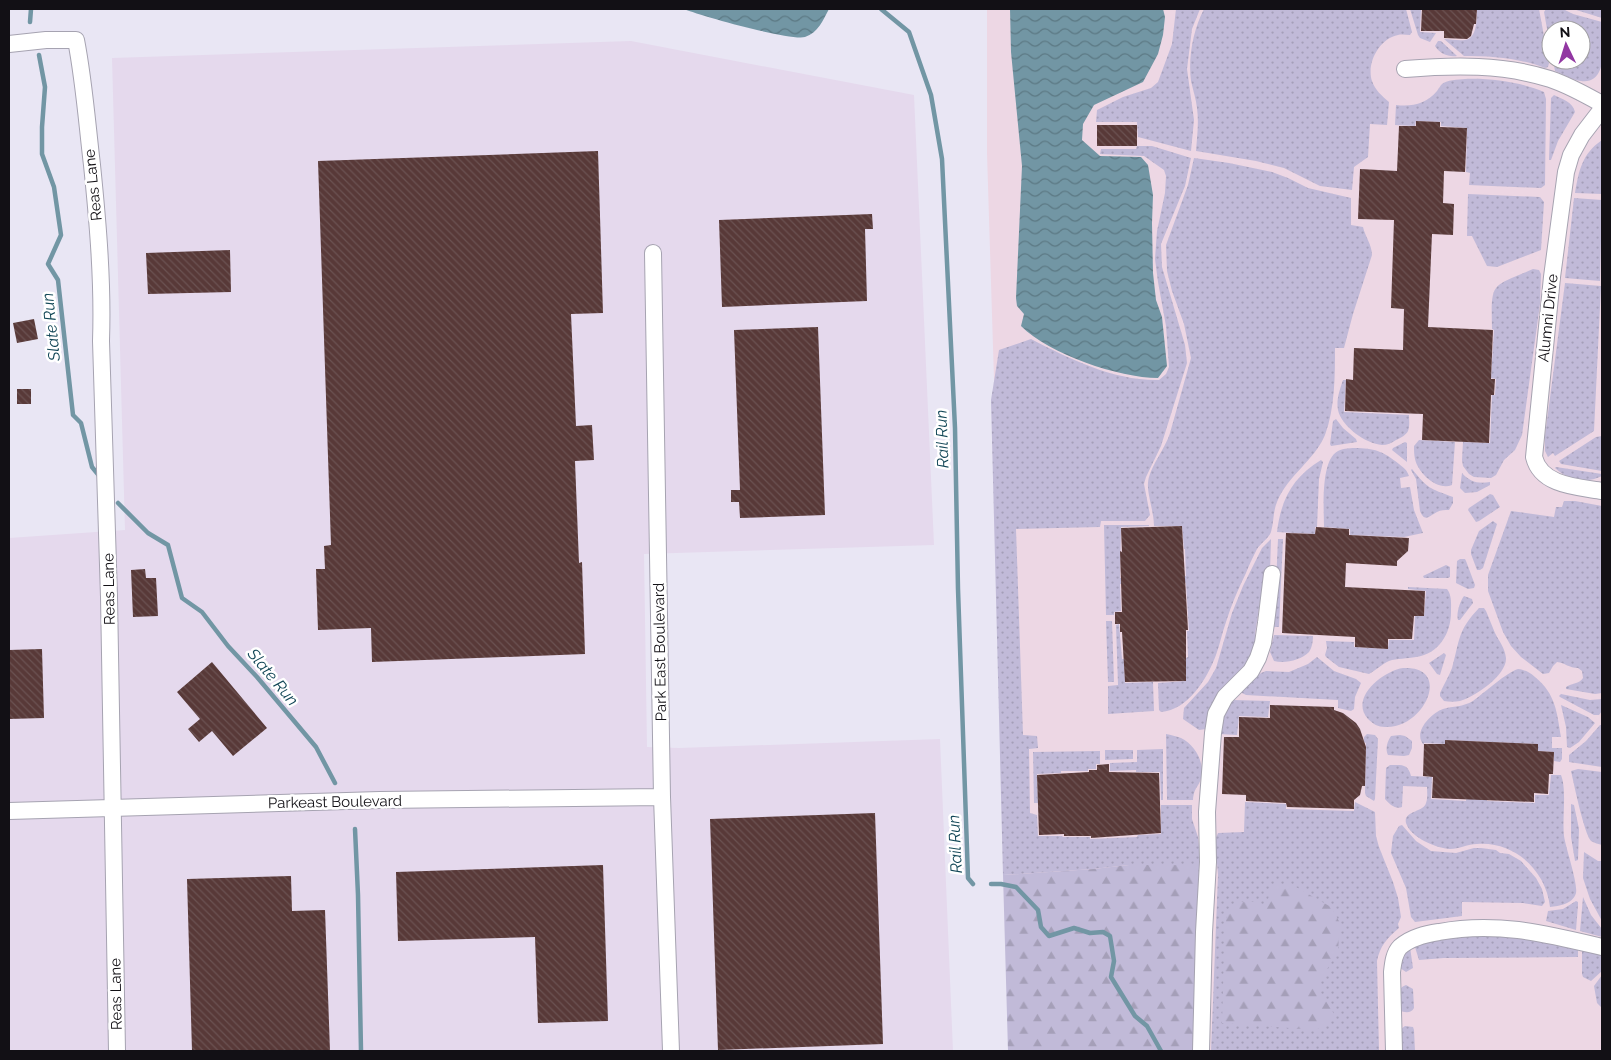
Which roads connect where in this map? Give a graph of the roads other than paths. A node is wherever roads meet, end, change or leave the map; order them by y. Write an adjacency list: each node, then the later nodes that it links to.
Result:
1 (9, 44): 9 (street, Reas Lane)
2 (1405, 69): 3 (street)
3 (1602, 104)
4 (1602, 109): 6 (street, Alumni Drive)
5 (653, 253): 8 (street, Park East Boulevard)
6 (1602, 491)
7 (1272, 574): 14 (street)
8 (662, 797): 9 (street, Parkeast Boulevard); 13 (street, Park East Boulevard)
9 (114, 807): 10 (street, Parkeast Boulevard); 12 (street, Reas Lane)
10 (9, 811)
11 (1602, 947): 15 (street)
12 (117, 1051)
13 (671, 1051)
14 (1201, 1051)
15 (1394, 1051)

